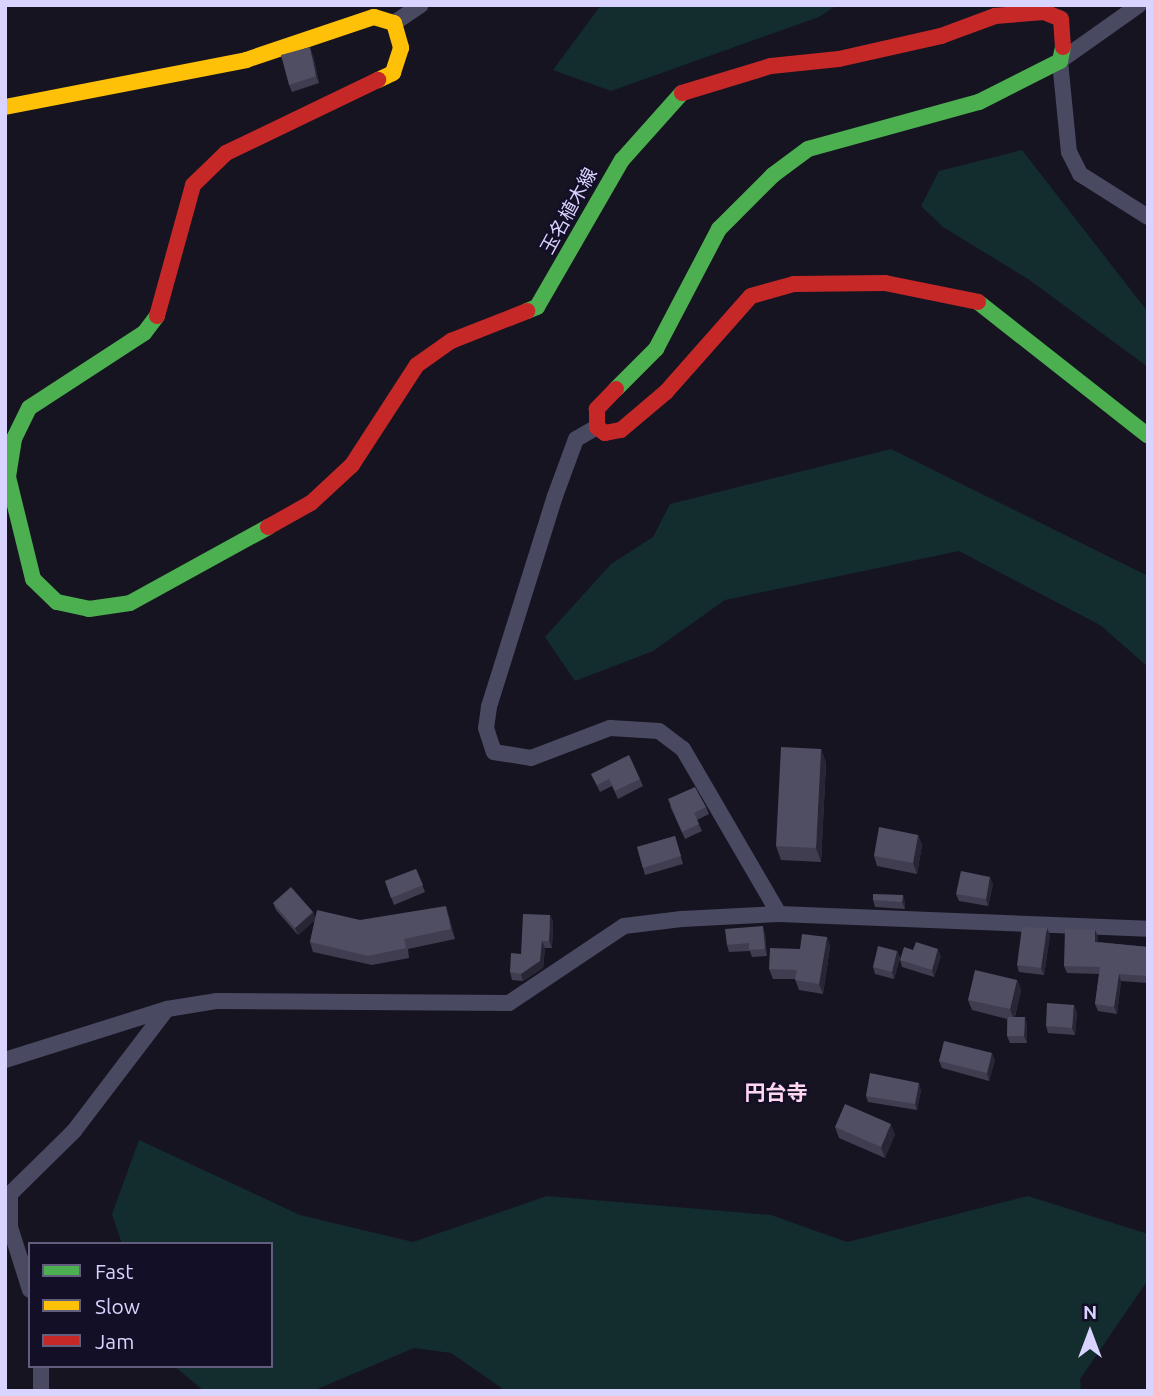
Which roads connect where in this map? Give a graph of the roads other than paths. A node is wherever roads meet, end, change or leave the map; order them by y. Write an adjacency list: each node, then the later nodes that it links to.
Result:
1 (421, 5): 3 (street)
2 (1139, 5): 4 (street)
3 (394, 23): 4 (main road, 玉名植木線); 5 (main road)
4 (1060, 61): 6 (street); 7 (main road)
5 (5, 107)
6 (1148, 217)
7 (597, 427): 8 (main road); 9 (street)
8 (1148, 436)
9 (779, 914): 10 (street); 11 (street)
10 (1148, 929)
11 (167, 1009): 12 (street); 13 (street)
12 (5, 1060)
13 (28, 1284)
14 (41, 1368): 15 (street)
15 (41, 1391)

